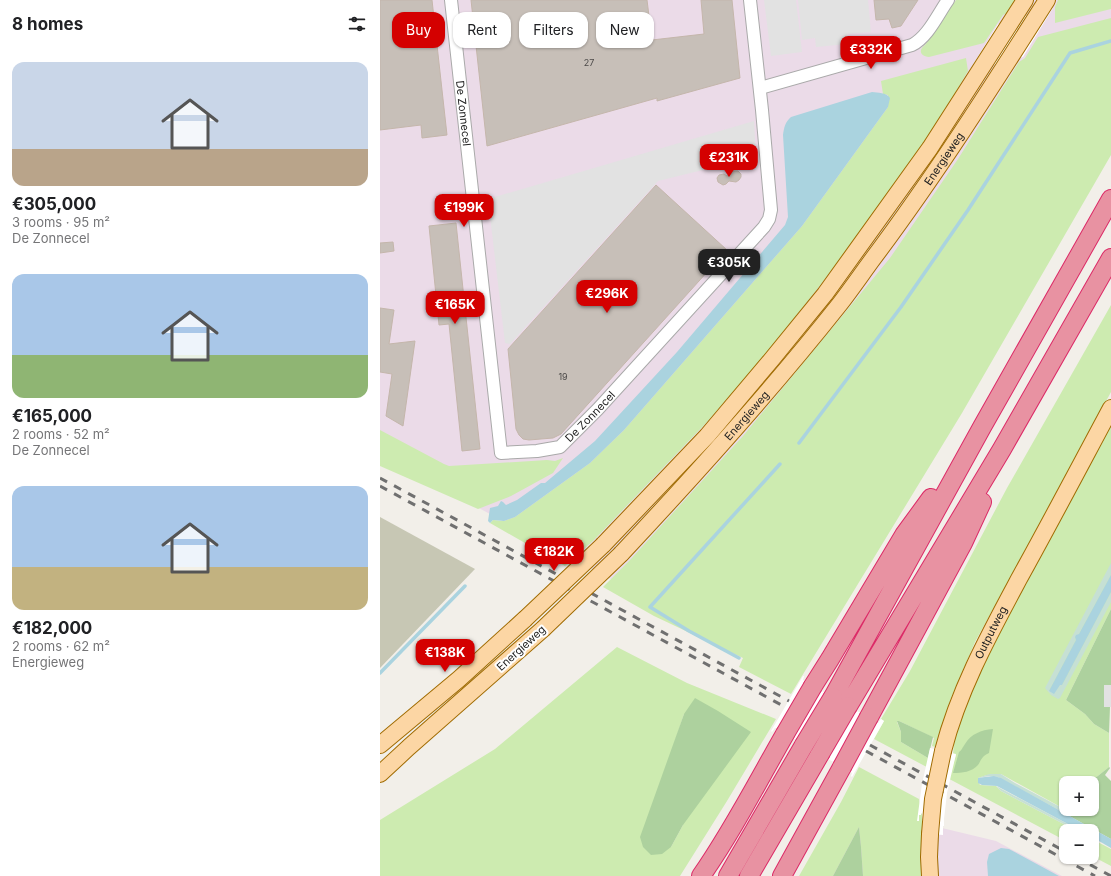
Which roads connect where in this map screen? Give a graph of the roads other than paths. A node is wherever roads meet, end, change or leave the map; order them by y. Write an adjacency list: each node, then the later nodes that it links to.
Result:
1 (451, 0): 6 (street, De Zonnecel)
2 (750, 0): 6 (street, De Zonnecel)
3 (948, 0): 6 (street)
4 (1025, 0): 12 (main road, Energieweg, bridge)
5 (1043, 6): 13 (main road, Energieweg, bridge)
6 (760, 88)
7 (1111, 199): 11 (highway)
8 (1111, 258): 10 (highway)
9 (1111, 408): 18 (main road, Outputweg, bridge)
10 (1020, 418): 16 (highway, bridge); 17 (highway, bridge)
11 (982, 427): 14 (highway, bridge); 15 (highway, bridge)
12 (380, 745)
13 (380, 774)
14 (701, 876)
15 (728, 876)
16 (749, 876)
17 (782, 876)
18 (930, 876)

